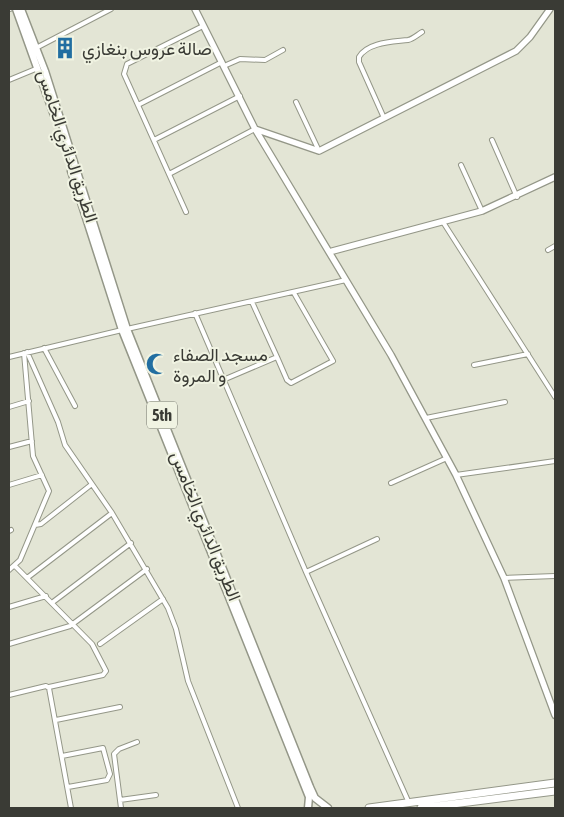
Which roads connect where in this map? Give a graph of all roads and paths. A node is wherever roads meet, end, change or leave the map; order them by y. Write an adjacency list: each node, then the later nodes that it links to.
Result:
1 (16, 9): 11 (main road, الطريق الدائري الخامس / 5th)
2 (21, 9): 8 (main road, الطريق الدائري الخامس / 5th)
3 (111, 9): 8 (street)
4 (195, 9): 6 (main road)
5 (550, 9): 16 (main road)
6 (203, 26): 10 (main road); 15 (street)
7 (422, 32): 16 (street)
8 (36, 48): 35 (main road, الطريق الدائري الخامس / 5th)
9 (283, 50): 10 (street)
10 (223, 64): 13 (main road); 15 (street)
11 (38, 68): 12 (street); 35 (main road, الطريق الدائري الخامس / 5th)
12 (9, 80)
13 (240, 96): 17 (main road); 18 (street)
14 (296, 102): 20 (street)
15 (138, 105): 18 (street)
16 (384, 118): 20 (main road)
17 (255, 129): 20 (main road); 22 (street); 30 (main road)
18 (154, 140): 22 (street)
19 (492, 140): 24 (street)
20 (319, 151)
21 (460, 165): 26 (street)
22 (169, 174): 25 (street)
23 (554, 179): 24 (main road)
24 (517, 197): 26 (main road)
25 (186, 212)
26 (482, 212): 27 (main road)
27 (443, 222): 30 (main road); 38 (street)
28 (555, 246): 29 (street)
29 (548, 250)
30 (329, 252): 31 (main road)
31 (346, 280): 32 (street); 48 (main road)
32 (294, 293): 33 (street); 40 (street)
33 (252, 302): 34 (street); 40 (street)
34 (195, 314): 35 (street); 42 (street)
35 (124, 329): 36 (street); 73 (main road, الطريق الدائري الخامس / 5th)
36 (44, 348): 37 (street); 46 (street)
37 (26, 353): 39 (street); 44 (street); 56 (street)
38 (528, 354): 41 (street); 43 (street)
39 (9, 357)
40 (277, 357): 42 (street)
41 (474, 366)
42 (223, 380): 65 (street)
43 (555, 397)
44 (28, 401): 47 (street); 49 (street)
45 (505, 402): 48 (street)
46 (75, 406)
47 (9, 407)
48 (426, 418): 51 (main road)
49 (32, 441): 50 (street); 53 (street)
50 (9, 447)
51 (447, 458): 54 (main road); 55 (street)
52 (555, 461): 54 (street)
53 (42, 475): 57 (street); 59 (street)
54 (456, 475): 68 (main road)
55 (391, 483)
56 (92, 484): 58 (street); 59 (street)
57 (9, 485)
58 (112, 514): 61 (street); 67 (street)
59 (35, 525): 62 (street)
60 (377, 539): 65 (street)
61 (131, 543): 63 (street); 71 (street)
62 (15, 566): 64 (street); 67 (street)
63 (147, 569): 70 (street); 74 (street)
64 (9, 570)
65 (306, 572): 90 (street)
66 (555, 576): 68 (street)
67 (27, 578): 69 (street)
68 (504, 578): 80 (main road)
69 (46, 596): 71 (street); 72 (street)
70 (163, 598): 76 (street); 93 (street)
71 (53, 602): 74 (street)
72 (9, 607)
73 (241, 620): 94 (main road, الطريق الدائري الخامس / 5th); 95 (main road, الطريق الدائري الخامس / 5th)
74 (74, 623): 75 (street); 77 (street)
75 (9, 644)
76 (100, 644)
77 (49, 687): 78 (street); 81 (street)
78 (9, 695)
79 (120, 707): 81 (street)
80 (555, 715)
81 (56, 720): 83 (street)
82 (137, 742): 88 (street)
83 (62, 756): 85 (street); 85 (street)
84 (555, 783): 89 (highway)
85 (68, 787): 91 (street)
86 (555, 790): 89 (highway)
87 (156, 795): 88 (street)
88 (120, 800): 92 (street)
89 (445, 802): 90 (highway); 97 (highway)
90 (410, 803): 96 (highway)
91 (71, 808)
92 (121, 808)
93 (238, 808)
94 (308, 808)
95 (328, 808)
96 (369, 808)
97 (422, 808)

